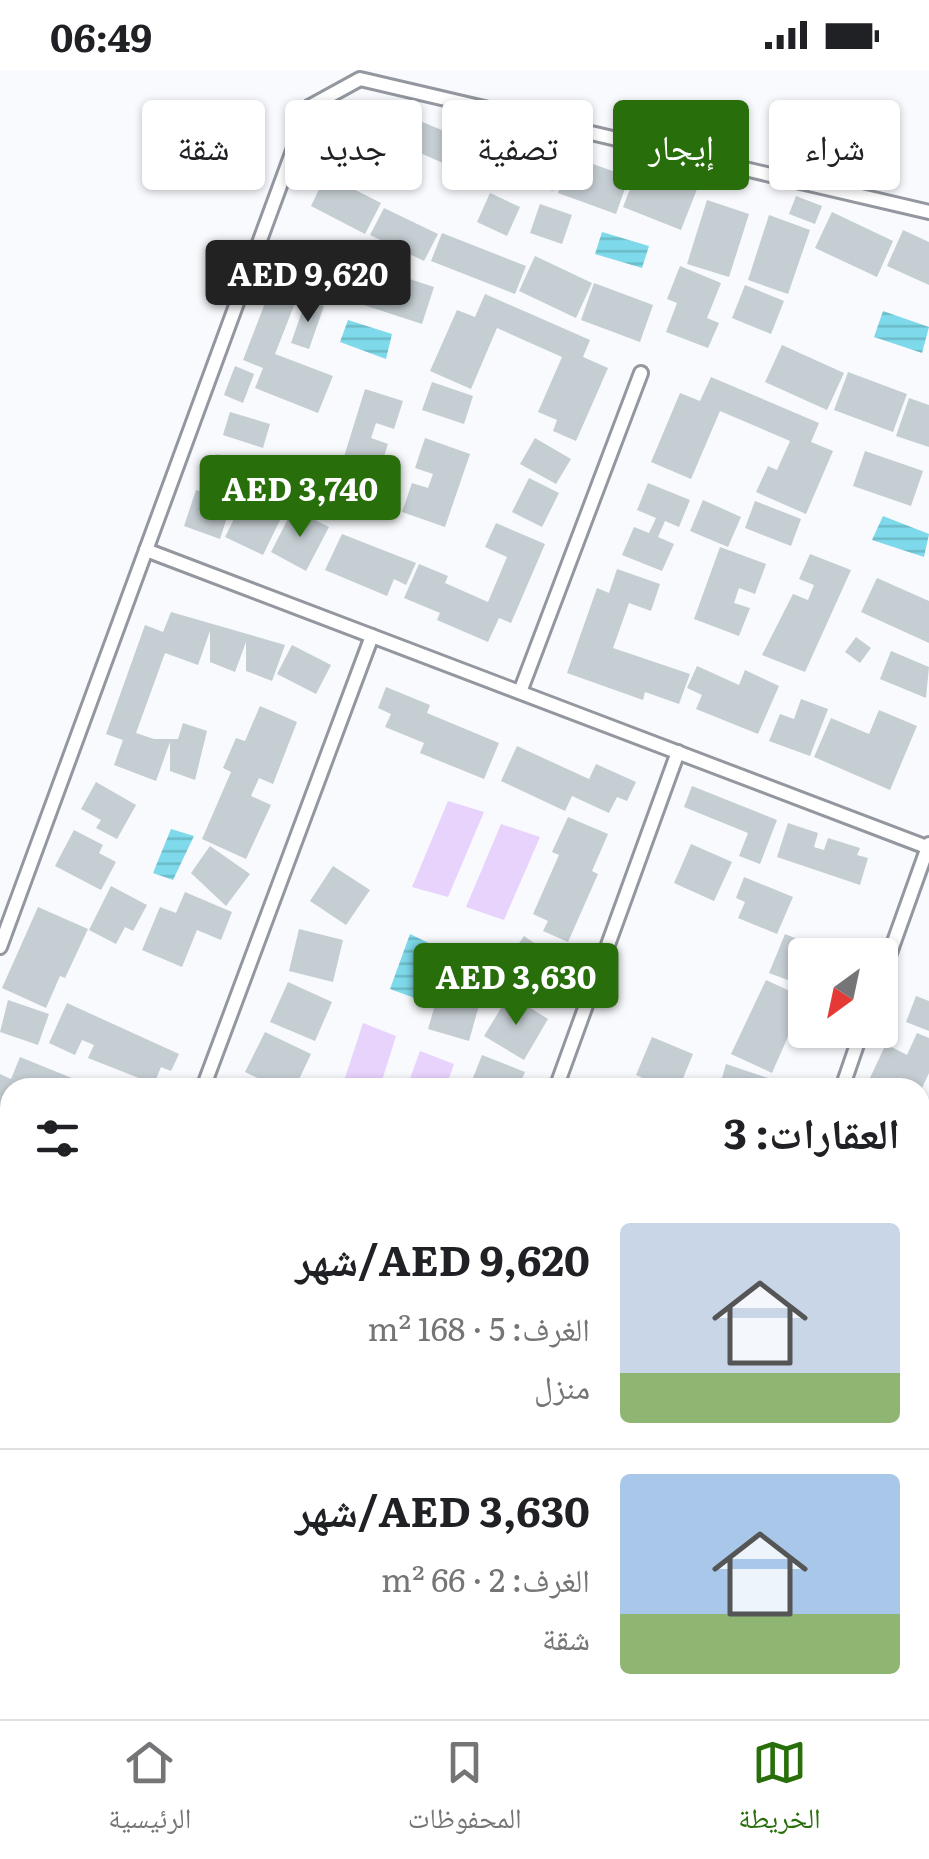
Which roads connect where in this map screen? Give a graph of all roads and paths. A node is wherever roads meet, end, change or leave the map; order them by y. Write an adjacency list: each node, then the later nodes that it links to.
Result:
1 (929, 212): 3 (lane)
2 (641, 372): 5 (lane)
3 (146, 550): 4 (lane); 9 (lane)
4 (372, 636): 5 (lane); 11 (lane)
5 (520, 692): 6 (lane)
6 (678, 752): 7 (lane); 12 (lane)
7 (929, 847): 8 (lane)
8 (896, 938)
9 (0, 947)
10 (856, 1048): 13 (lane)
11 (207, 1078)
12 (560, 1078)
13 (845, 1078)

